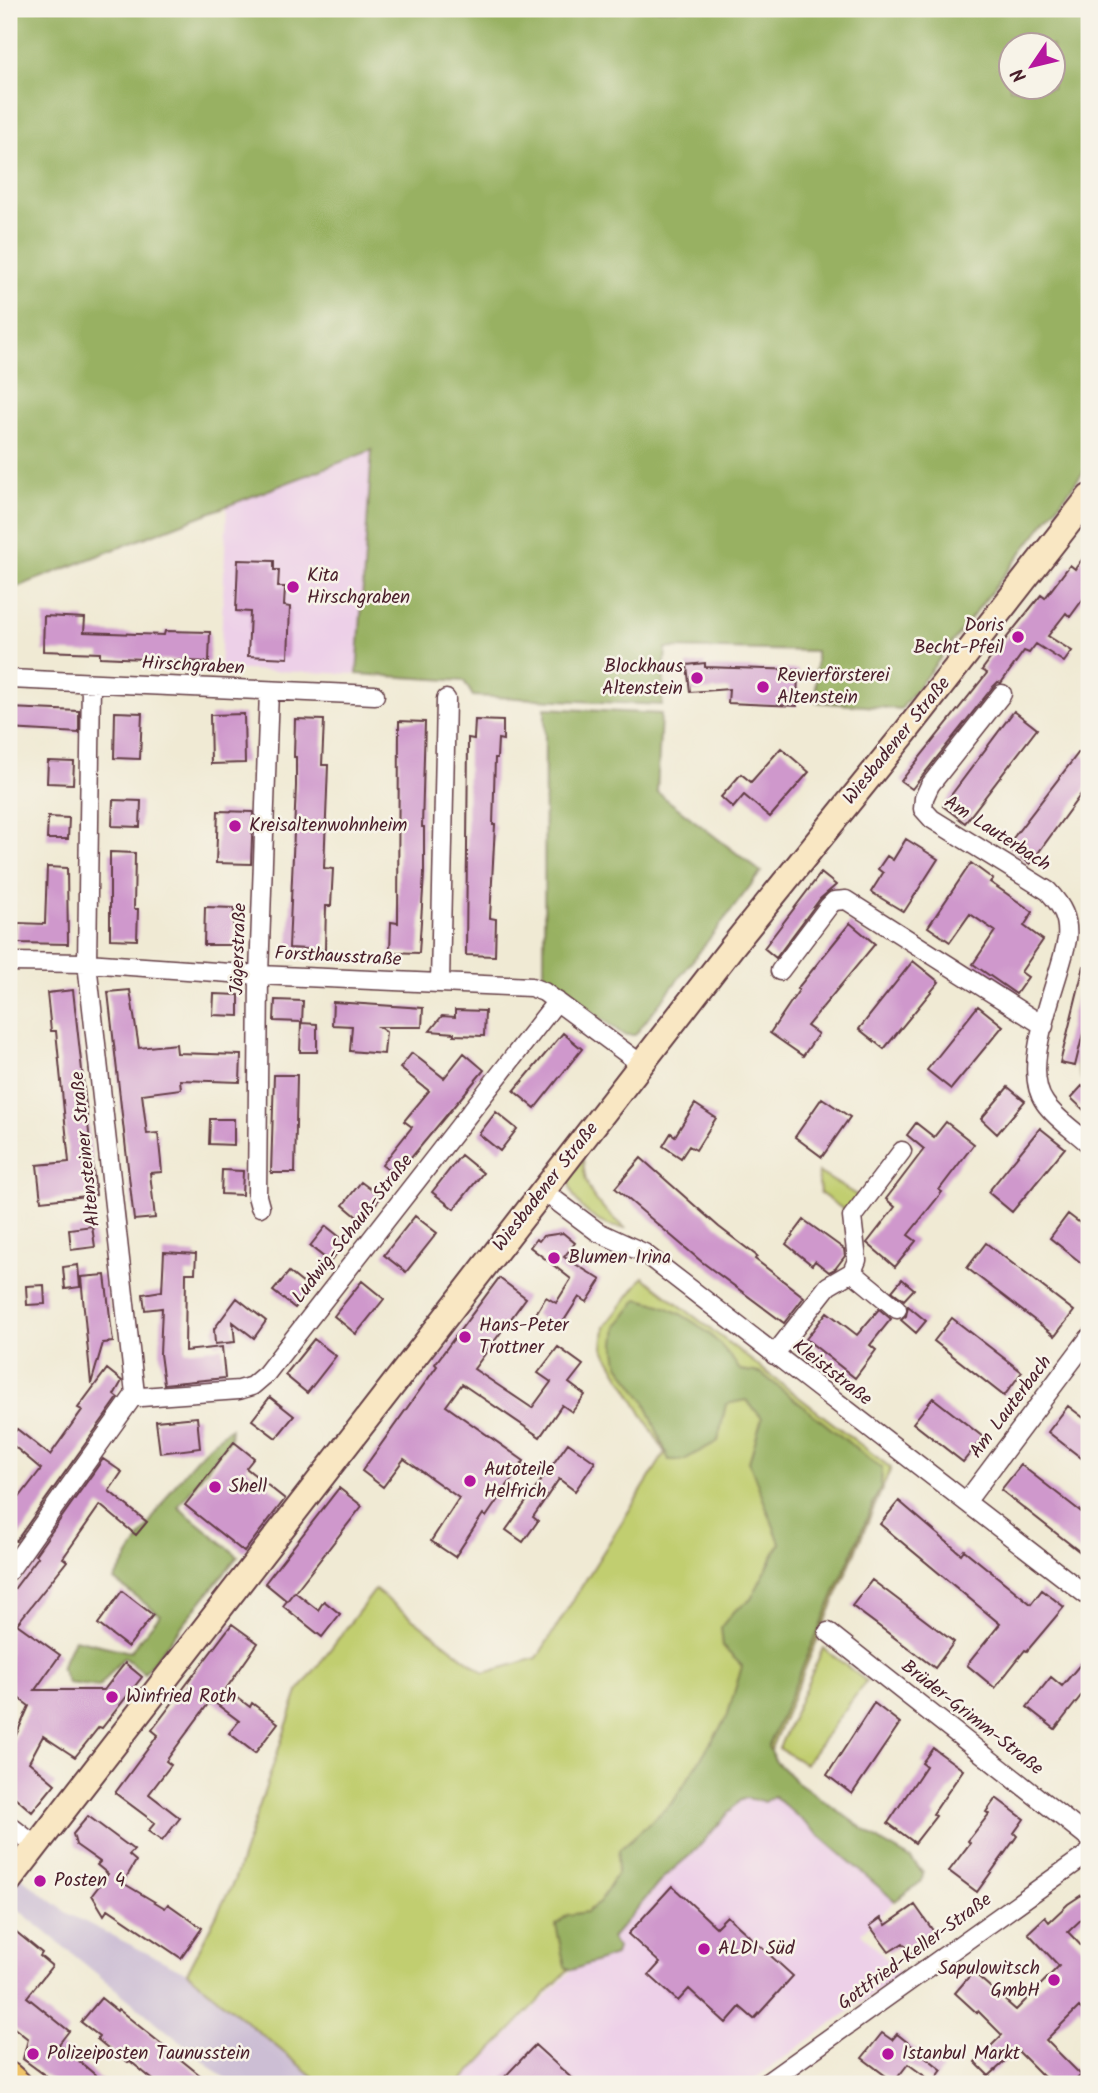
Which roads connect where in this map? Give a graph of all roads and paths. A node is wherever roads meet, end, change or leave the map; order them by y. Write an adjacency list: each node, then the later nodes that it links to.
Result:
1 (1089, 497): 15 (main road, Wiesbadener Straße)
2 (9, 678): 3 (street, Hirschgraben)
3 (91, 683): 4 (street, Hirschgraben); 9 (street, Altensteiner Straße)
4 (269, 691): 6 (street, Hirschgraben); 11 (street, Jägerstraße)
5 (1002, 694): 14 (street, Am Lauterbach)
6 (375, 695)
7 (446, 699): 12 (street)
8 (9, 962): 9 (street, Forsthausstraße)
9 (87, 963): 11 (street, Forsthausstraße); 24 (street, Altensteiner Straße)
10 (780, 971): 14 (street)
11 (259, 975): 12 (street, Forsthausstraße); 19 (street, Jägerstraße)
12 (440, 983): 13 (street, Forsthausstraße)
13 (557, 1001): 15 (street, Forsthausstraße); 24 (street, Ludwig-Schauß-Straße)
14 (1044, 1026): 16 (street, Am Lauterbach)
15 (641, 1064): 18 (main road, Wiesbadener Straße)
16 (1089, 1144)
17 (902, 1151): 20 (street)
18 (543, 1191): 23 (street, Kleiststraße); 31 (main road, Wiesbadener Straße)
19 (260, 1207)
20 (852, 1272): 21 (street); 23 (street)
21 (897, 1309)
22 (1089, 1338): 25 (street, Am Lauterbach)
23 (774, 1355): 25 (street, Kleiststraße)
24 (135, 1394): 26 (street)
25 (966, 1502): 27 (street, Kleiststraße)
26 (9, 1571)
27 (1089, 1597)
28 (828, 1632): 30 (street, Brüder-Grimm-Straße)
29 (9, 1825): 31 (street)
30 (1089, 1838)
31 (36, 1846): 33 (main road, Wiesbadener Straße)
32 (1089, 1853): 37 (street, Gottfried-Keller-Straße)
33 (9, 1881)
34 (9, 2066): 36 (main road)
35 (9, 2078): 36 (main road)
36 (18, 2084)
37 (765, 2084)

